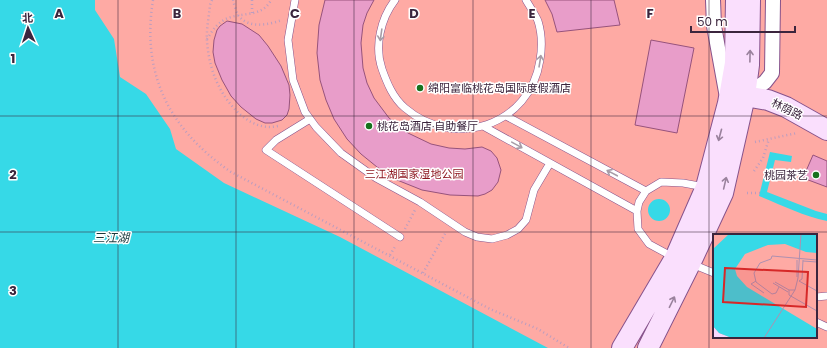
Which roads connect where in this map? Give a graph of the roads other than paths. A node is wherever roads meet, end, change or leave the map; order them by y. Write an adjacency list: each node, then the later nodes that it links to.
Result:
1 (295, 0): 10 (lane)
2 (396, 0): 11 (lane, one-way to 11)
3 (526, 0): 9 (lane, one-way to 3)
4 (712, 0): 8 (street)
5 (736, 0): 8 (main road)
6 (750, 0): 8 (main road, one-way to 6)
7 (773, 0): 8 (street)
8 (737, 99): 12 (main road, 林荫路); 14 (main road, one-way to 14); 18 (main road, one-way to 8)
9 (506, 116): 11 (lane); 15 (lane, one-way to 9)
10 (310, 119): 13 (lane); 17 (lane)
11 (483, 126): 13 (lane, one-way to 13)
12 (827, 130)
13 (550, 163): 16 (lane)
14 (706, 188): 15 (lane); 18 (main road)
15 (646, 191): 16 (lane)
16 (637, 211): 18 (lane)
17 (400, 237)
18 (682, 261): 19 (lane); 24 (main road, one-way to 18); 25 (main road)
19 (713, 273)
20 (827, 296): 21 (lane)
21 (817, 297)
22 (817, 322): 23 (lane)
23 (827, 327)
24 (651, 342)
25 (622, 348)

